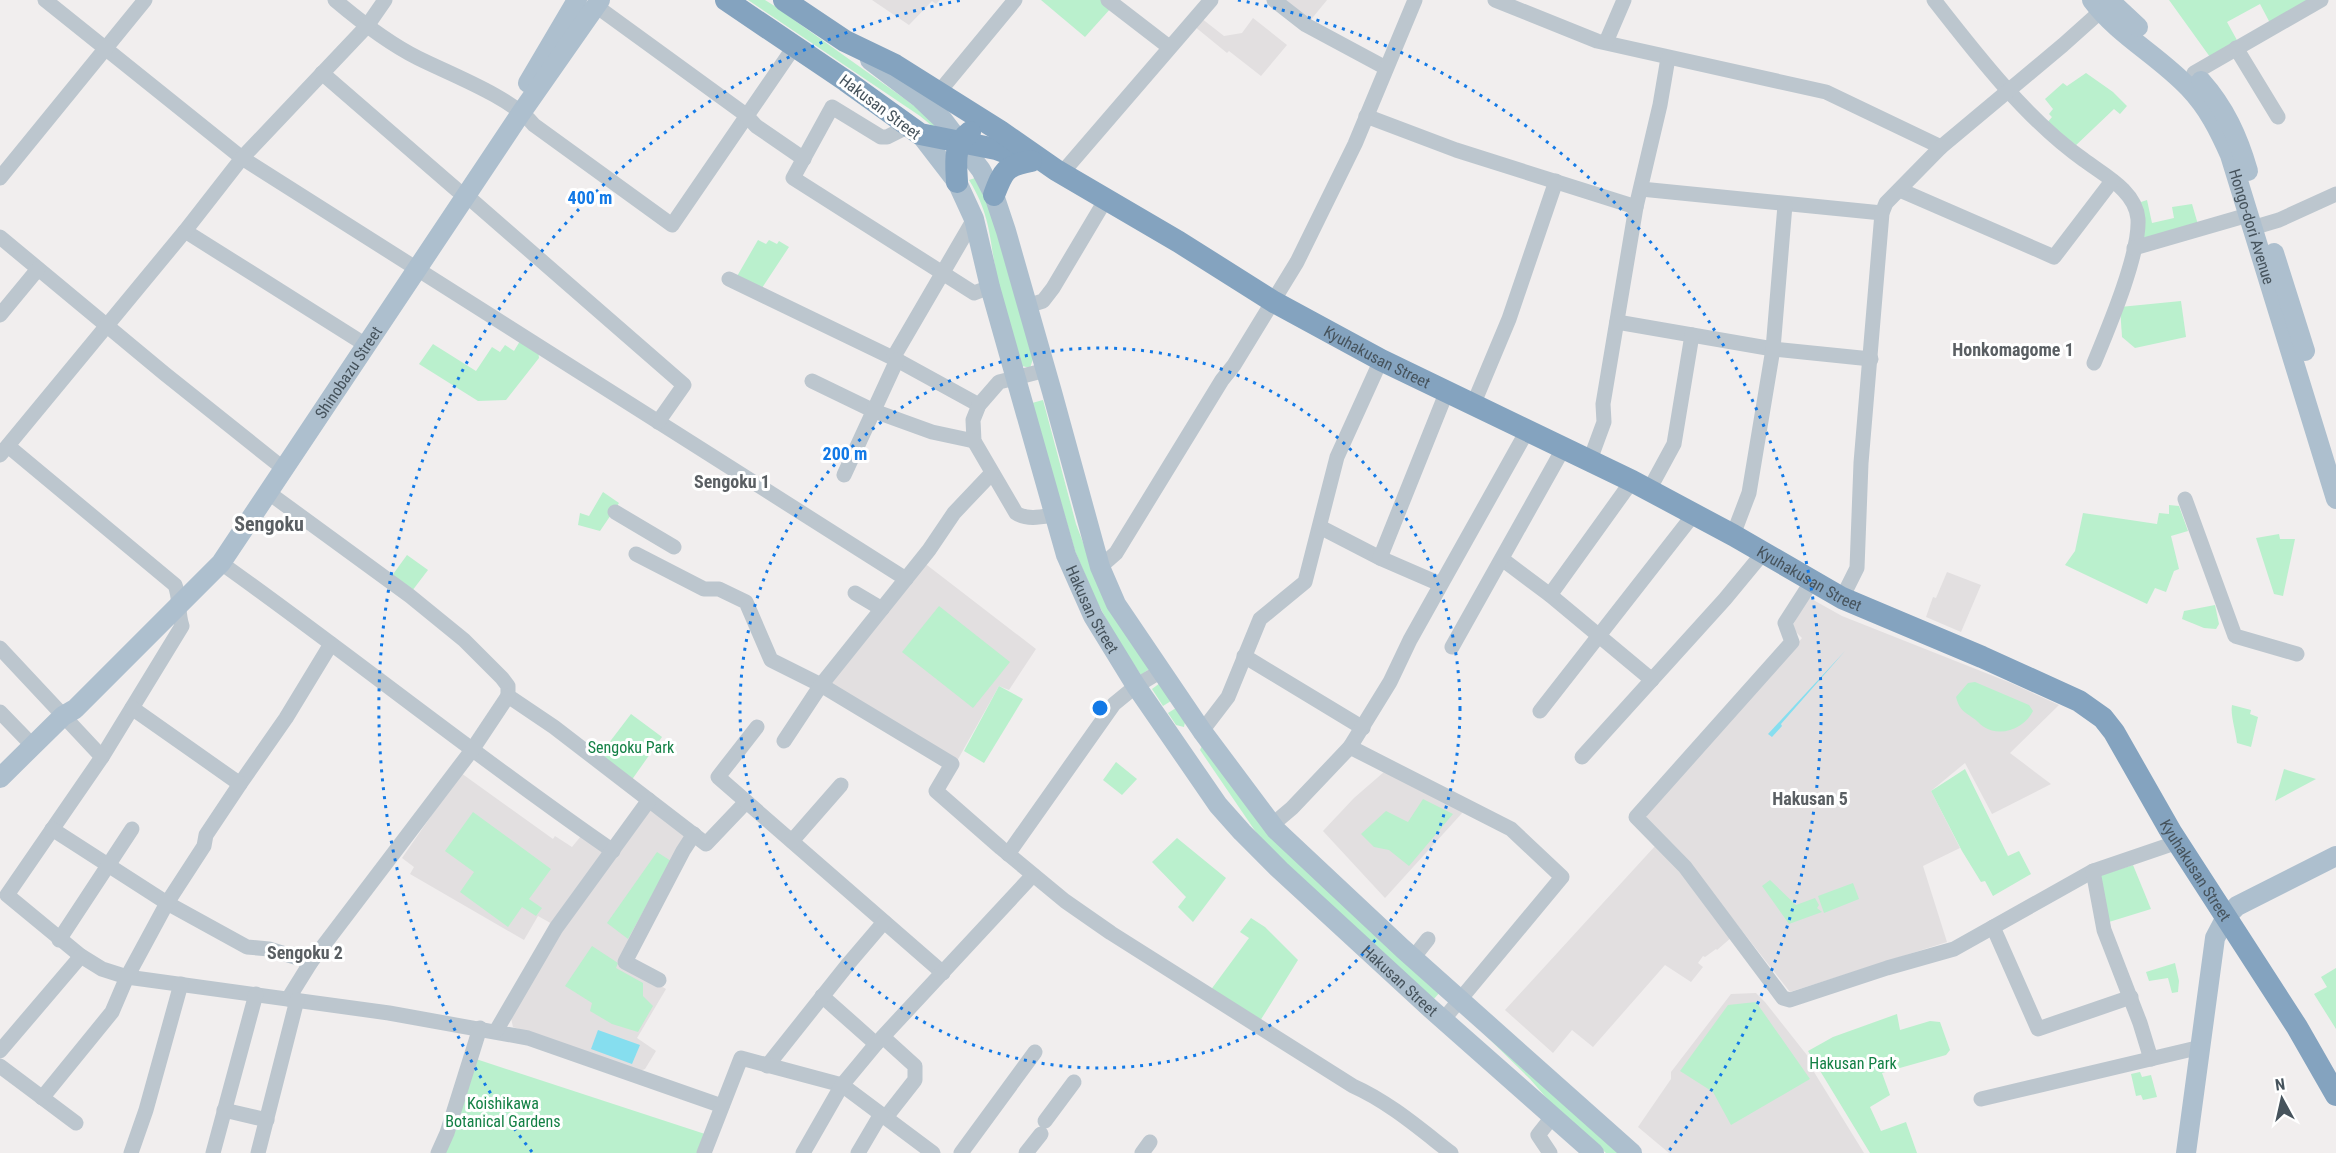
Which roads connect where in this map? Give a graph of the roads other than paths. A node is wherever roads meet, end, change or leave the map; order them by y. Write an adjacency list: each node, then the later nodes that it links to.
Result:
1 (45, 0): 24 (street)
2 (145, 0): 24 (street)
3 (335, 0): 18 (street)
4 (385, 0): 18 (street)
5 (726, 0): 21 (highway, Hakusan Street)
6 (784, 0): 19 (highway, Hakusan Street)
7 (1015, 0): 30 (street)
8 (1108, 0): 22 (street)
9 (1211, 0): 22 (street)
10 (1274, 0): 26 (street)
11 (1415, 0): 26 (street)
12 (1495, 0): 20 (street)
13 (1624, 0): 20 (street)
14 (1934, 0): 29 (street)
15 (2321, 0): 23 (street)
16 (591, 2): 31 (main road, Shinobazu Street); 32 (street)
17 (2102, 6): 28 (main road, Hongo-dori Avenue); 29 (street); 57 (main road, Hongo-dori Avenue)
18 (367, 26): 27 (street); 31 (street)
19 (845, 41): 30 (highway); 37 (main road, Hakusan Street)
20 (1606, 42): 25 (street)
21 (794, 47): 32 (street); 36 (highway, Hakusan Street)
22 (1169, 47): 42 (street)
23 (2236, 48): 28 (street); 34 (street)
24 (105, 49): 39 (street); 43 (street)
25 (1668, 58): 38 (street); 47 (street)
26 (1386, 68): 33 (street)
27 (322, 73): 39 (street); 49 (street)
28 (2194, 73): 57 (main road, Hongo-dori Avenue)
29 (2009, 90): 38 (street); 45 (street)
30 (939, 92): 35 (highway)
31 (517, 110): 32 (street); 49 (main road, Shinobazu Street)
32 (746, 115): 40 (street)
33 (1366, 116): 44 (street); 66 (street)
34 (2277, 117)
35 (994, 127): 37 (highway); 42 (highway)
36 (915, 130): 37 (highway); 40 (street); 46 (main road, Hakusan Street)
37 (960, 141): 41 (highway); 46 (highway); 50 (main road, Hakusan Street)
38 (1941, 147): 48 (street)
39 (242, 158): 58 (street); 61 (street)
40 (804, 159): 63 (street)
41 (1031, 161): 42 (highway); 50 (highway)
42 (1059, 172): 52 (highway, Kyuhakusan Street)
43 (0, 178)
44 (1556, 181): 54 (street); 83 (street)
45 (2112, 181): 48 (street); 60 (street)
46 (957, 182): 56 (main road, Hakusan Street)
47 (1641, 189): 53 (street); 54 (street)
48 (1900, 190): 55 (street)
49 (462, 193): 61 (main road, Shinobazu Street); 85 (street)
50 (994, 195): 67 (main road, Hakusan Street)
51 (2335, 199): 57 (street)
52 (1106, 200): 66 (highway, Kyuhakusan Street); 67 (street)
53 (1785, 205): 55 (street); 73 (street)
54 (1636, 207): 69 (street)
55 (1882, 213): 75 (street)
56 (974, 219): 63 (street); 65 (main road, Hakusan Street)
57 (2255, 223): 60 (street); 90 (main road, Hongo-dori Avenue); 97 (main road, Hongo-dori Avenue)
58 (185, 231): 70 (street); 72 (street)
59 (0, 237): 62 (street)
60 (2134, 248): 77 (street)
61 (414, 267): 72 (main road, Shinobazu Street); 85 (street); 92 (main road, Shinobazu Street)
62 (38, 269): 68 (street); 70 (street)
63 (943, 272): 65 (street); 74 (street)
64 (729, 279): 74 (street)
65 (990, 287): 79 (main road, Hakusan Street)
66 (1274, 302): 76 (highway, Kyuhakusan Street); 110 (street)
67 (1027, 306): 78 (main road, Hakusan Street)
68 (0, 315)
69 (1617, 322): 71 (street); 91 (street)
70 (106, 325): 89 (street); 92 (street)
71 (1692, 335): 73 (street); 95 (street)
72 (358, 340): 92 (main road, Shinobazu Street)
73 (1773, 349): 75 (street); 103 (street)
74 (895, 358): 82 (street); 84 (street)
75 (1871, 359): 117 (street)
76 (1381, 360): 81 (highway, Kyuhakusan Street); 102 (street)
77 (2094, 363)
78 (1046, 370): 79 (street); 110 (main road, Hakusan Street)
79 (1016, 378): 82 (street); 101 (main road, Hakusan Street)
80 (812, 381): 84 (street)
81 (1447, 392): 83 (highway, Kyuhakusan Street); 107 (street)
82 (979, 405): 87 (street)
83 (1473, 405): 86 (highway, Kyuhakusan Street)
84 (874, 411): 87 (street); 94 (street)
85 (658, 422): 111 (street)
86 (1527, 431): 88 (highway, Kyuhakusan Street); 113 (street)
87 (974, 441): 93 (street)
88 (1563, 449): 91 (highway, Kyuhakusan Street); 108 (street)
89 (4, 450): 116 (street)
90 (2336, 454)
91 (1590, 460): 95 (highway, Kyuhakusan Street)
92 (280, 465): 96 (main road, Shinobazu Street); 116 (main road, Shinobazu Street)
93 (991, 474): 101 (street); 111 (street)
94 (844, 475)
95 (1641, 486): 100 (highway, Kyuhakusan Street); 115 (street)
96 (269, 494): 109 (main road, Shinobazu Street); 129 (street)
97 (2336, 499)
98 (2185, 500): 123 (street)
99 (615, 512): 104 (street)
100 (1694, 514): 103 (highway, Kyuhakusan Street); 119 (street)
101 (1053, 515): 128 (main road, Hakusan Street)
102 (1320, 527): 107 (street); 124 (street)
103 (1733, 534): 105 (highway, Kyuhakusan Street)
104 (674, 547)
105 (1763, 553): 112 (highway, Kyuhakusan Street); 126 (street)
106 (636, 554): 127 (street)
107 (1380, 558): 113 (street)
108 (1502, 559): 115 (street); 121 (street)
109 (221, 563): 116 (main road, Shinobazu Street); 120 (street)
110 (1100, 567): 125 (main road, Hakusan Street)
111 (906, 579): 118 (street)
112 (1812, 581): 117 (highway, Kyuhakusan Street); 164 (street)
113 (1440, 584): 135 (street)
114 (855, 592): 118 (street)
115 (1550, 595): 119 (street)
116 (179, 597): 130 (street); 133 (main road, Shinobazu Street)
117 (1842, 598): 154 (highway, Kyuhakusan Street)
118 (882, 609): 127 (street)
119 (1600, 637): 126 (street); 131 (street)
120 (331, 644): 140 (street); 144 (street)
121 (1452, 647)
122 (0, 648): 133 (street)
123 (2297, 654)
124 (1244, 656): 135 (street); 136 (street)
125 (1161, 671): 128 (street); 136 (main road, Hakusan Street)
126 (1652, 680): 142 (street)
127 (821, 685): 137 (street); 156 (street)
128 (1136, 686): 151 (main road, Hakusan Street); 156 (street)
129 (508, 696): 140 (street); 146 (street)
130 (132, 708): 141 (street); 144 (street)
131 (1540, 711)
132 (0, 712): 138 (street)
133 (63, 716): 138 (main road, Shinobazu Street); 141 (street)
134 (757, 727): 147 (street)
135 (1363, 728): 139 (street)
136 (1202, 731): 148 (main road, Hakusan Street); 151 (main road)
137 (784, 741)
138 (33, 746): 143 (main road, Shinobazu Street)
139 (1350, 747): 148 (street); 178 (street)
140 (472, 750): 155 (street); 169 (street)
141 (102, 757): 149 (street)
142 (1582, 757)
143 (0, 778)
144 (240, 784): 161 (street)
145 (841, 785): 153 (street)
146 (649, 800): 152 (street); 155 (street)
147 (746, 802): 152 (street); 153 (street)
148 (1272, 825): 168 (main road, Hakusan Street)
149 (52, 829): 158 (street); 165 (street)
150 (132, 829): 158 (street)
151 (1242, 832): 179 (main road, Hakusan Street)
152 (694, 834): 172 (street)
153 (792, 841): 163 (street)
154 (2178, 842): 159 (street); 162 (highway, Kyuhakusan Street)
155 (612, 851): 182 (street)
156 (1008, 854): 160 (street)
157 (2336, 856): 162 (main road)
158 (109, 865): 161 (street); 165 (street)
159 (2093, 872): 164 (street); 176 (street)
160 (1033, 875): 170 (street); 212 (street)
161 (167, 903): 169 (street); 171 (street)
162 (2226, 917): 185 (main road, Kyuhakusan Street); 193 (highway)
163 (884, 922): 170 (street); 175 (street)
164 (1993, 927): 176 (street)
165 (59, 939): 167 (street)
166 (1428, 939): 168 (street)
167 (81, 956): 171 (street); 186 (street)
168 (1413, 958): 178 (main road, Hakusan Street)
169 (311, 962): 177 (street)
170 (943, 973): 183 (street)
171 (127, 977): 173 (street); 194 (street)
172 (659, 980)
173 (181, 984): 174 (street); 202 (street)
174 (256, 994): 177 (street); 197 (street)
175 (822, 996): 183 (street); 190 (street)
176 (2130, 997): 188 (street)
177 (292, 1000): 181 (street); 200 (street)
178 (1460, 1000): 179 (street); 180 (main road, Hakusan Street)
179 (1443, 1020): 184 (main road, Hakusan Street)
180 (1485, 1021): 184 (main road); 215 (main road, Hakusan Street)
181 (480, 1028): 182 (street); 205 (street)
182 (496, 1032): 196 (street)
183 (880, 1040): 192 (street); 198 (street)
184 (1467, 1041): 199 (main road, Hakusan Street)
185 (2201, 1047): 188 (street); 216 (main road, Kyuhakusan Street)
186 (0, 1051)
187 (1035, 1052): 210 (street)
188 (2151, 1059): 195 (street)
189 (0, 1066): 194 (street)
190 (767, 1066): 192 (street); 196 (street)
191 (1074, 1082): 211 (street)
192 (842, 1085): 198 (street); 207 (street)
193 (2336, 1095)
194 (42, 1098): 201 (street)
195 (1981, 1099)
196 (722, 1106): 206 (street)
197 (224, 1110): 200 (street); 203 (street)
198 (883, 1116): 208 (street); 209 (street)
199 (1553, 1116): 213 (street); 214 (main road, Hakusan Street)
200 (267, 1120): 204 (street)
201 (76, 1122)
202 (131, 1153)
203 (213, 1153)
204 (258, 1153)
205 (438, 1153)
206 (704, 1153)
207 (803, 1153)
208 (858, 1153)
209 (933, 1153)
210 (961, 1153)
211 (1026, 1153)
212 (1451, 1153)
213 (1550, 1153)
214 (1594, 1153)
215 (1632, 1153)
216 (2186, 1153)

